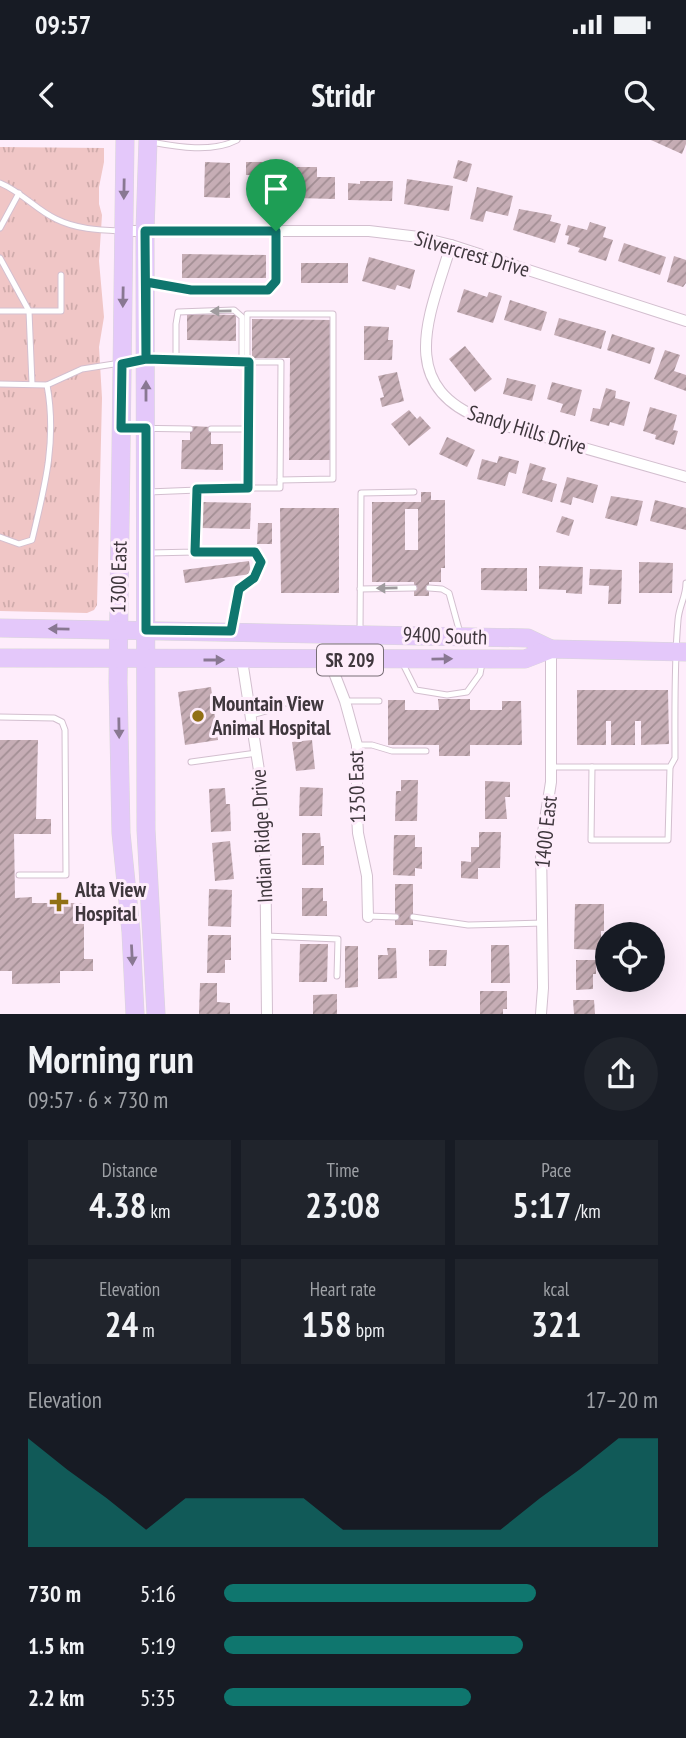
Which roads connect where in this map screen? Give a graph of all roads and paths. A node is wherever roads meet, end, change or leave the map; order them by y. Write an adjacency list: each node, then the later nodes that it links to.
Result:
1 (125, 140): 8 (main road, 1300 East, one-way to 8)
2 (237, 140): 4 (lane)
3 (148, 141): 4 (lane); 9 (main road, 1300 East)
4 (186, 143)
5 (0, 183): 6 (lane)
6 (19, 193): 7 (lane); 8 (lane)
7 (0, 228)
8 (124, 231): 9 (street, Silvercrest Drive); 22 (main road, 1300 East, one-way to 22)
9 (145, 231): 10 (street, Silvercrest Drive); 15 (main road, 1300 East)
10 (276, 231): 11 (street, Silvercrest Drive); 15 (lane)
11 (452, 245): 18 (street, Silvercrest Drive); 31 (street, Sandy Hills Drive)
12 (0, 258): 13 (lane)
13 (2, 266): 17 (lane)
14 (61, 275): 17 (lane)
15 (146, 282): 19 (main road, 1300 East)
16 (0, 311): 17 (lane)
17 (29, 311): 24 (lane)
18 (686, 321)
19 (146, 359): 20 (lane); 22 (lane); 27 (main road, 1300 East, one-way to 19)
20 (176, 359): 21 (lane); 21 (lane, one-way to 20)
21 (246, 361): 30 (lane); 32 (lane); 32 (lane)
22 (122, 364): 25 (lane); 26 (main road, 1300 East)
23 (0, 384): 24 (lane)
24 (32, 384): 25 (lane)
25 (47, 385): 37 (lane)
26 (121, 428): 27 (lane); 46 (main road, 1300 East)
27 (146, 428): 28 (lane); 35 (main road, 1300 East)
28 (190, 429)
29 (211, 429): 30 (lane)
30 (248, 429): 33 (lane)
31 (686, 477)
32 (280, 480): 33 (lane)
33 (248, 488): 34 (lane)
34 (197, 489): 35 (lane); 38 (lane)
35 (146, 492): 39 (main road, 1300 East)
36 (414, 492): 42 (lane)
37 (0, 537)
38 (195, 552): 39 (lane); 48 (lane)
39 (146, 553): 47 (main road, 1300 East)
40 (686, 583): 44 (lane)
41 (414, 588): 42 (lane, one-way to 42)
42 (360, 589): 49 (lane)
43 (429, 589): 50 (lane)
44 (682, 605): 52 (lane)
45 (0, 628): 46 (main road, 9400 South / SR 209, one-way to 45)
46 (119, 630): 47 (main road, 9400 South / SR 209); 56 (main road, 1300 East)
47 (146, 630): 48 (main road, 9400 South / SR 209); 57 (main road, 1300 East)
48 (231, 631): 49 (main road, 9400 South / SR 209)
49 (360, 633): 50 (main road, 9400 South / SR 209)
50 (461, 636): 51 (main road, 9400 South / SR 209)
51 (551, 649): 52 (main road, 9400 South / SR 209); 54 (main road, 9400 South / SR 209); 69 (street, 1400 East)
52 (681, 652): 71 (lane)
53 (0, 658): 56 (main road, 9400 South / SR 209)
54 (482, 658): 55 (main road, 9400 South / SR 209, one-way to 54); 55 (lane)
55 (401, 659): 59 (main road, 9400 South / SR 209)
56 (118, 660): 57 (main road, 9400 South / SR 209); 79 (main road, 1300 East, one-way to 79)
57 (146, 660): 58 (main road, 9400 South / SR 209, one-way to 58); 80 (main road, 1300 East)
58 (242, 660): 59 (main road, 9400 South / SR 209); 63 (street, Indian Ridge Drive)
59 (329, 660): 60 (street, 1350 East)
60 (345, 701): 61 (lane); 65 (street, 1350 East)
61 (379, 701)
62 (313, 703): 63 (lane)
63 (252, 715): 67 (street, Indian Ridge Drive)
64 (0, 717): 72 (lane)
65 (357, 745): 66 (lane); 73 (street, 1350 East)
66 (426, 751)
67 (258, 753): 68 (lane); 77 (street, Indian Ridge Drive)
68 (191, 762)
69 (551, 767): 70 (lane); 76 (street, 1400 East)
70 (592, 767): 71 (lane); 71 (lane)
71 (670, 767)
72 (19, 875)
73 (368, 917): 74 (lane)
74 (396, 917)
75 (413, 917): 76 (lane)
76 (543, 923): 82 (street, 1400 East)
77 (266, 936): 78 (lane); 81 (street, Indian Ridge Drive)
78 (337, 976)
79 (135, 1013)
80 (156, 1013)
81 (267, 1013)
82 (541, 1013)

